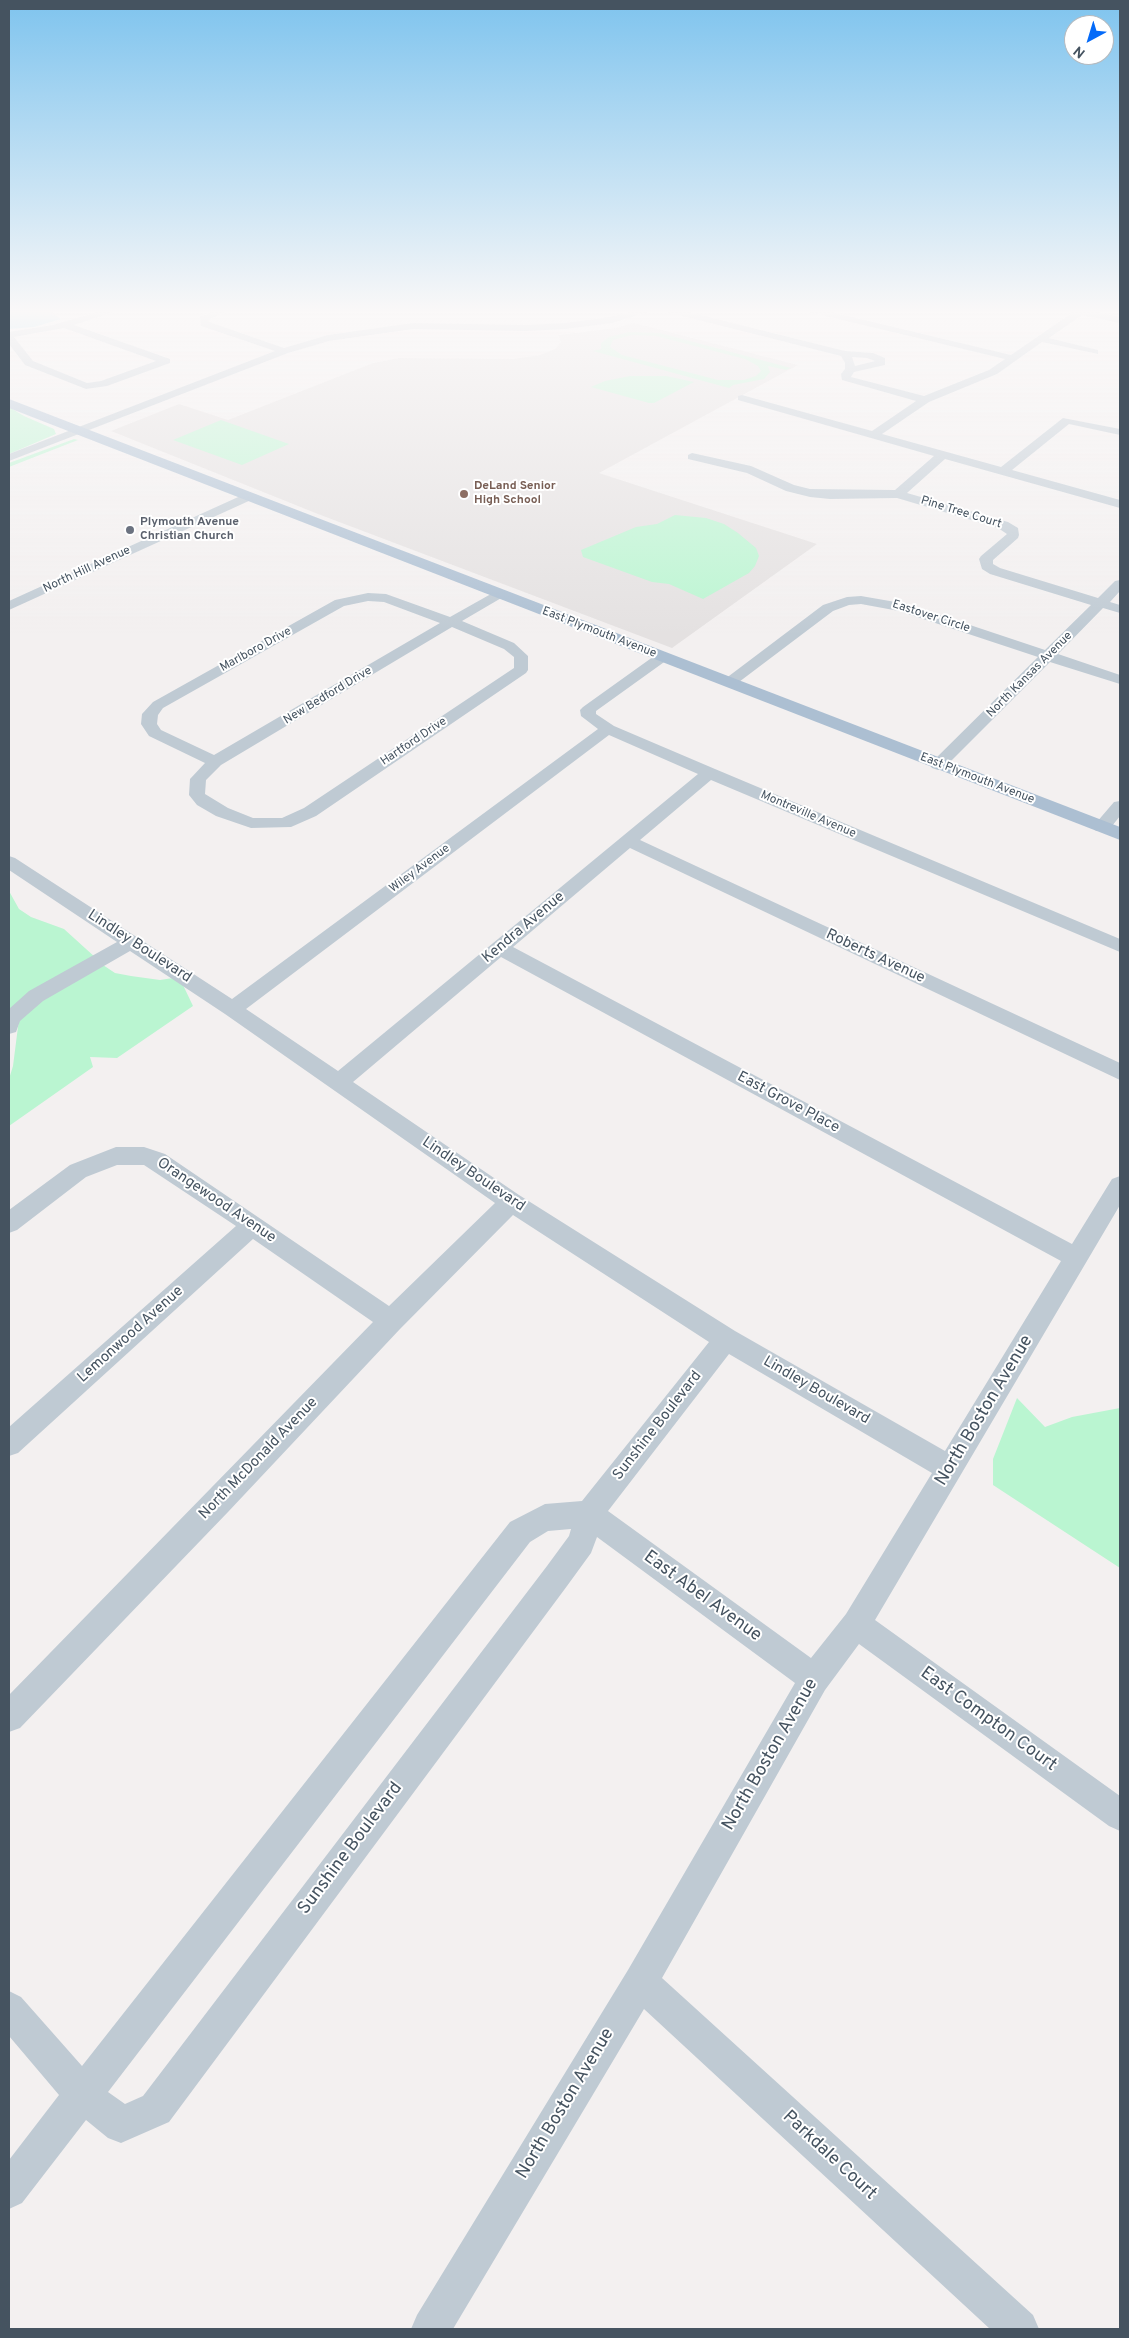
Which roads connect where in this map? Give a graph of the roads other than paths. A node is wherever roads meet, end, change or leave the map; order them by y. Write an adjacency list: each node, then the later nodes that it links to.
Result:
1 (46, 418): 5 (main road, East Plymouth Avenue)
2 (111, 418): 5 (street)
3 (813, 418): 7 (street)
4 (898, 418): 7 (street)
5 (78, 431): 9 (street); 13 (main road, East Plymouth Avenue)
6 (1120, 432): 11 (street)
7 (873, 435): 8 (street)
8 (942, 454): 11 (street); 12 (street, Pine Tree Court)
9 (9, 458)
10 (692, 458): 12 (street)
11 (1003, 471): 14 (street)
12 (898, 494): 17 (street, Pine Tree Court)
13 (248, 496): 16 (main road, East Plymouth Avenue); 18 (street, North Hill Avenue)
14 (1120, 504)
15 (1120, 584): 17 (street, North Kansas Avenue)
16 (498, 594): 20 (street, New Bedford Drive); 22 (main road, East Plymouth Avenue)
17 (1101, 603): 19 (street, Pine Tree Court); 21 (street, North Kansas Avenue)
18 (9, 606)
19 (1120, 609)
20 (452, 622): 26 (street, New Bedford Drive); 26 (street, Marlboro Drive); 30 (street, Hartford Drive)
21 (1049, 656): 23 (street, Eastover Circle); 24 (street, Eastover Circle); 27 (street, North Kansas Avenue)
22 (662, 657): 24 (main road, East Plymouth Avenue); 25 (street, Montreville Avenue)
23 (1120, 680)
24 (730, 682): 27 (main road, East Plymouth Avenue)
25 (608, 729): 28 (street, Montreville Avenue); 38 (street, Wiley Avenue)
26 (215, 762): 30 (street, New Bedford Drive)
27 (938, 765): 31 (main road, East Plymouth Avenue)
28 (709, 773): 33 (street, Kendra Avenue); 36 (street, Montreville Avenue)
29 (1120, 806): 31 (street)
30 (219, 810)
31 (1102, 827): 32 (main road, East Plymouth Avenue)
32 (1120, 834)
33 (629, 841): 37 (street, Kendra Avenue); 40 (street, Roberts Avenue)
34 (9, 862): 35 (street, Lindley Boulevard)
35 (131, 942): 38 (street, Lindley Boulevard); 39 (street)
36 (1120, 946)
37 (500, 948): 41 (street, Kendra Avenue); 46 (street, East Grove Place)
38 (232, 1010): 41 (street, Lindley Boulevard)
39 (9, 1027)
40 (1120, 1072)
41 (339, 1082): 43 (street, Lindley Boulevard)
42 (1117, 1199): 46 (street, North Boston Avenue)
43 (511, 1202): 47 (street, North McDonald Avenue); 48 (street, Lindley Boulevard)
44 (9, 1223): 45 (street, Orangewood Avenue)
45 (253, 1225): 47 (street, Orangewood Avenue); 49 (street, Lemonwood Avenue)
46 (1077, 1258): 50 (street, North Boston Avenue)
47 (390, 1321): 54 (street, North McDonald Avenue)
48 (726, 1339): 50 (street, Lindley Boulevard); 51 (street, Sunshine Boulevard)
49 (9, 1444)
50 (951, 1469): 52 (street, North Boston Avenue)
51 (589, 1514): 53 (street, East Abel Avenue); 58 (street); 58 (street, Sunshine Boulevard)
52 (856, 1624): 53 (street, North Boston Avenue); 55 (street, East Compton Court)
53 (814, 1679): 56 (street, North Boston Avenue)
54 (9, 1717)
55 (1120, 1816)
56 (640, 1982): 60 (street, North Boston Avenue); 61 (street, Parkdale Court)
57 (9, 2009): 58 (street)
58 (82, 2094): 59 (street)
59 (9, 2190)
60 (431, 2329)
61 (1019, 2329)

